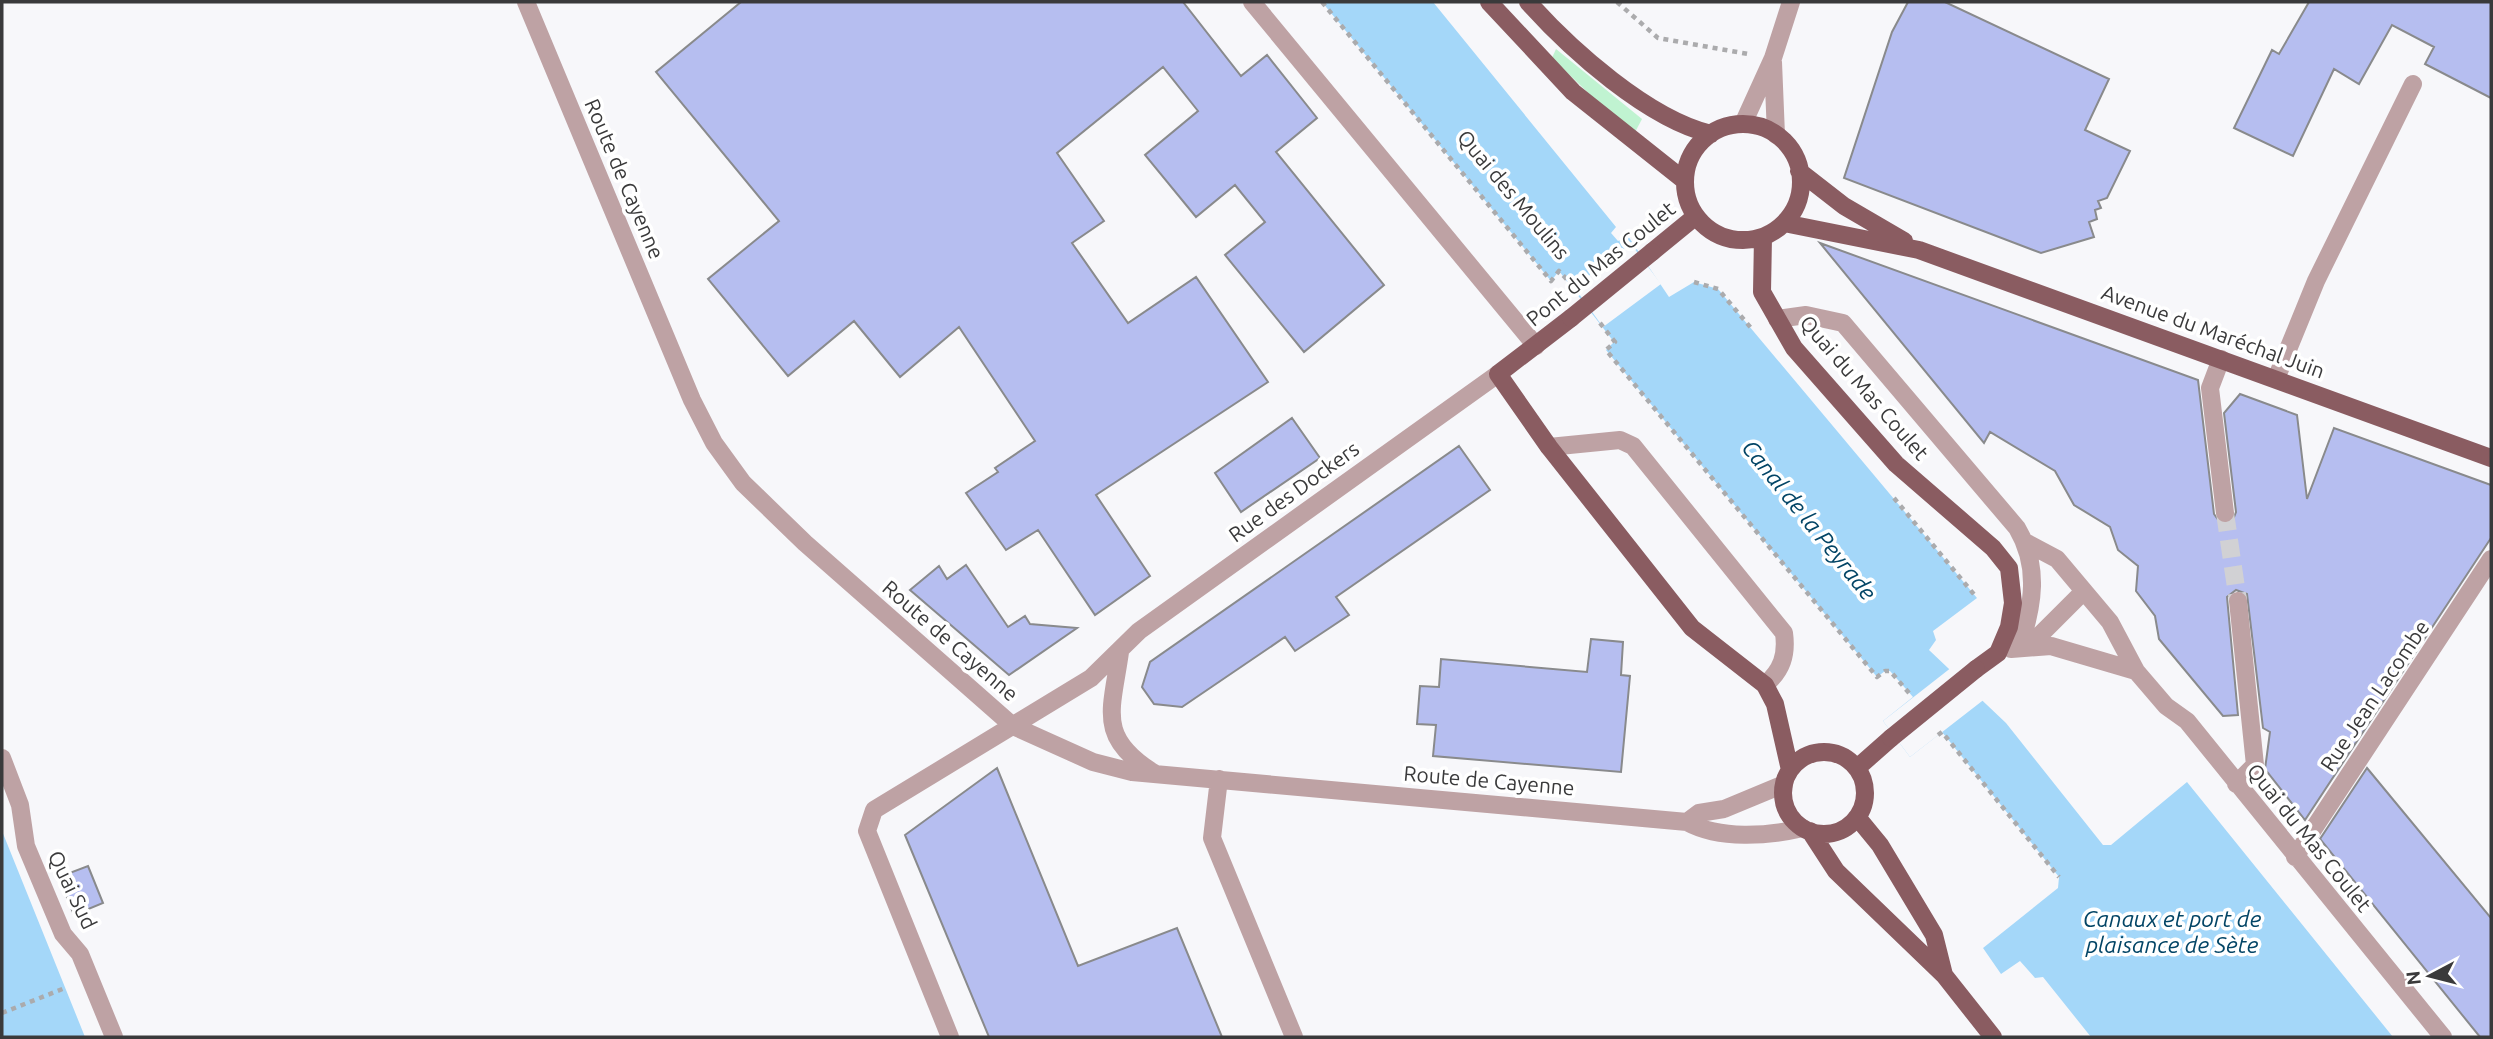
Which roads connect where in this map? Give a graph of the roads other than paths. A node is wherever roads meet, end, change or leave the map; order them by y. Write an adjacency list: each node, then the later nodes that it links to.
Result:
1 (526, 2): 34 (street, Route de Cayenne)
2 (1252, 2): 18 (street)
3 (1489, 2): 12 (main road)
4 (1528, 2): 9 (main road)
5 (1791, 2): 6 (street)
6 (1773, 58): 8 (street); 10 (street)
7 (2413, 83): 21 (street)
8 (1743, 124): 9 (main road); 10 (main road)
9 (1711, 134): 12 (main road)
10 (1776, 135): 11 (main road)
11 (1799, 171): 14 (main road); 16 (main road)
12 (1685, 181): 13 (main road)
13 (1696, 216): 15 (main road); 18 (main road, Pont du Mas Coulet, bridge)
14 (1784, 223): 15 (main road); 16 (main road)
15 (1763, 237): 17 (main road, Quai du Mas Coulet)
16 (1919, 250): 19 (main road, Avenue du Maréchal Juin)
17 (1777, 319): 25 (street, Quai du Mas Coulet); 31 (main road, Quai du Mas Coulet)
18 (1536, 346): 20 (main road)
19 (2221, 359): 21 (main road, Avenue du Maréchal Juin); 24 (street)
20 (1498, 374): 22 (main road); 30 (street, Rue des Dockers)
21 (2276, 379): 23 (main road, Avenue du Maréchal Juin)
22 (1549, 447): 33 (main road); 33 (street)
23 (2491, 458)
24 (2225, 513)
25 (2025, 542): 27 (street, Quai du Mas Coulet); 29 (street, Quai du Mas Coulet)
26 (2491, 559): 44 (street, Rue Jean Lacombe)
27 (2084, 591): 29 (street); 32 (street, Quai du Mas Coulet)
28 (2238, 601): 40 (street)
29 (2024, 646): 31 (street); 32 (street)
30 (1120, 652): 34 (street, Rue des Dockers); 37 (street)
31 (1998, 653): 36 (main road, bridge)
32 (2136, 671): 40 (street, Quai du Mas Coulet)
33 (1765, 685): 38 (main road)
34 (1013, 726): 37 (street, Route de Cayenne); 47 (street, Rue des Dockers)
35 (2, 758): 46 (street, Quai Sud)
36 (1857, 768): 38 (main road); 41 (main road)
37 (1156, 774): 39 (street, Route de Cayenne)
38 (1787, 777): 42 (street, Route de Cayenne); 43 (main road)
39 (1219, 779): 42 (street, Route de Cayenne); 48 (street)
40 (2236, 784): 44 (street, Quai du Mas Coulet)
41 (1857, 817): 43 (main road); 45 (main road)
42 (1687, 822): 43 (street, Route de Cayenne)
43 (1806, 830): 45 (main road)
44 (2294, 857): 50 (street, Quai du Mas Coulet)
45 (1944, 975): 49 (main road)
46 (114, 1037)
47 (950, 1037)
48 (1294, 1037)
49 (1993, 1037)
50 (2443, 1037)

